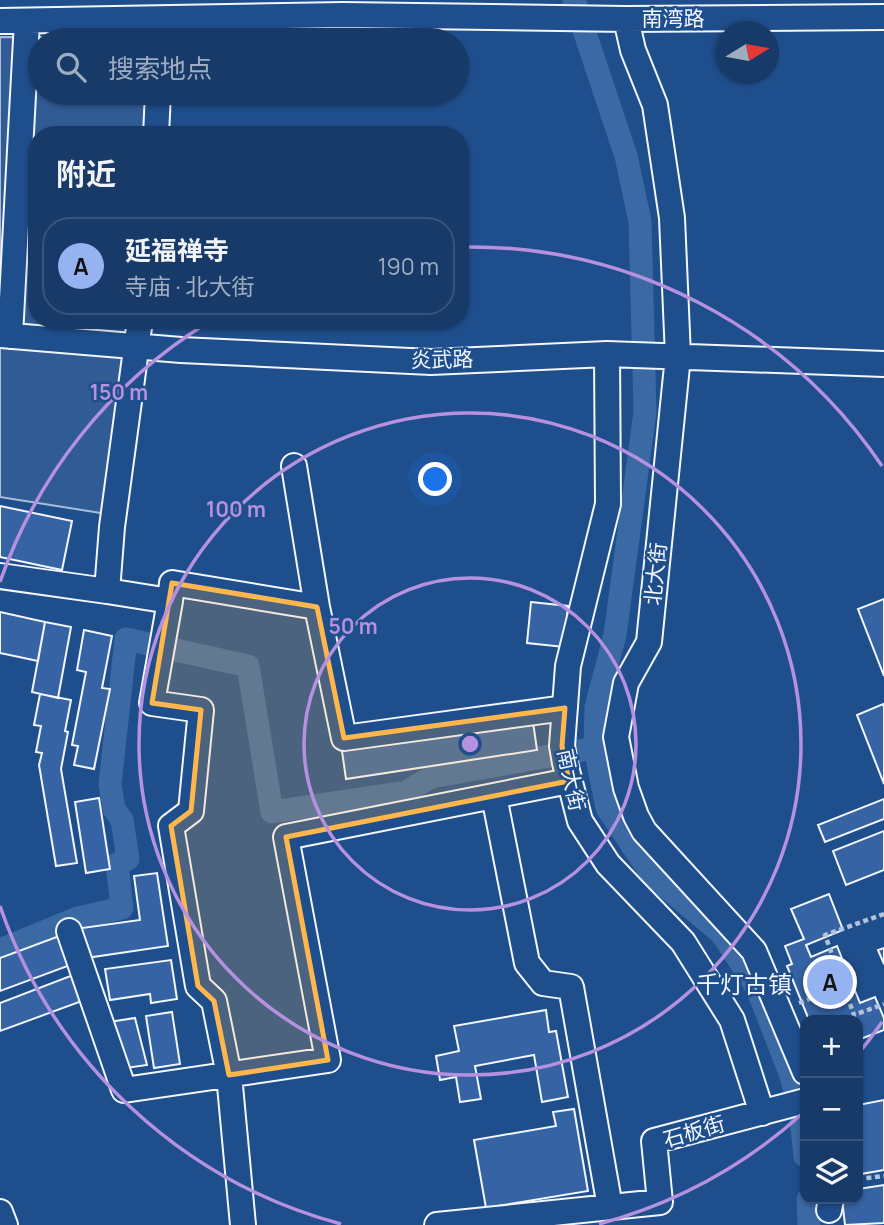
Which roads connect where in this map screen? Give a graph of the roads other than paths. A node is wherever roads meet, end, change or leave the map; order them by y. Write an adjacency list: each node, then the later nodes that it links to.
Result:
1 (493, 9): 3 (street, 南湾路); 7 (street, 南湾路)
2 (884, 17): 3 (street, 南湾路)
3 (615, 18): 14 (street, 北大街)
4 (0, 21): 5 (street, 南湾路)
5 (27, 21): 6 (street, 南湾路); 11 (street)
6 (144, 28)
7 (174, 28)
8 (157, 105): 9 (street)
9 (156, 126)
10 (140, 329): 12 (street)
11 (5, 335): 12 (street, 炎武路)
12 (138, 346): 13 (street, 炎武路); 18 (street)
13 (614, 354): 14 (street, 炎武路); 21 (street, 南大街)
14 (671, 356): 15 (street, 炎武路); 25 (street, 北大街)
15 (884, 363)
16 (294, 466): 20 (street)
17 (0, 576): 18 (street)
18 (107, 591): 19 (street)
19 (170, 601): 20 (street); 26 (street)
20 (317, 607): 21 (street)
21 (565, 708): 22 (street, 南大街)
22 (566, 763): 23 (street); 28 (street, 南大街)
23 (494, 796): 26 (street); 29 (street)
24 (69, 931): 26 (street)
25 (800, 1060)
26 (229, 1074): 32 (street)
27 (800, 1102): 28 (street, 石板街)
28 (762, 1113): 29 (street, 石板街)
29 (610, 1207): 33 (street, 石板街)
30 (0, 1212): 31 (street)
31 (5, 1225)
32 (243, 1225)
33 (437, 1225)

